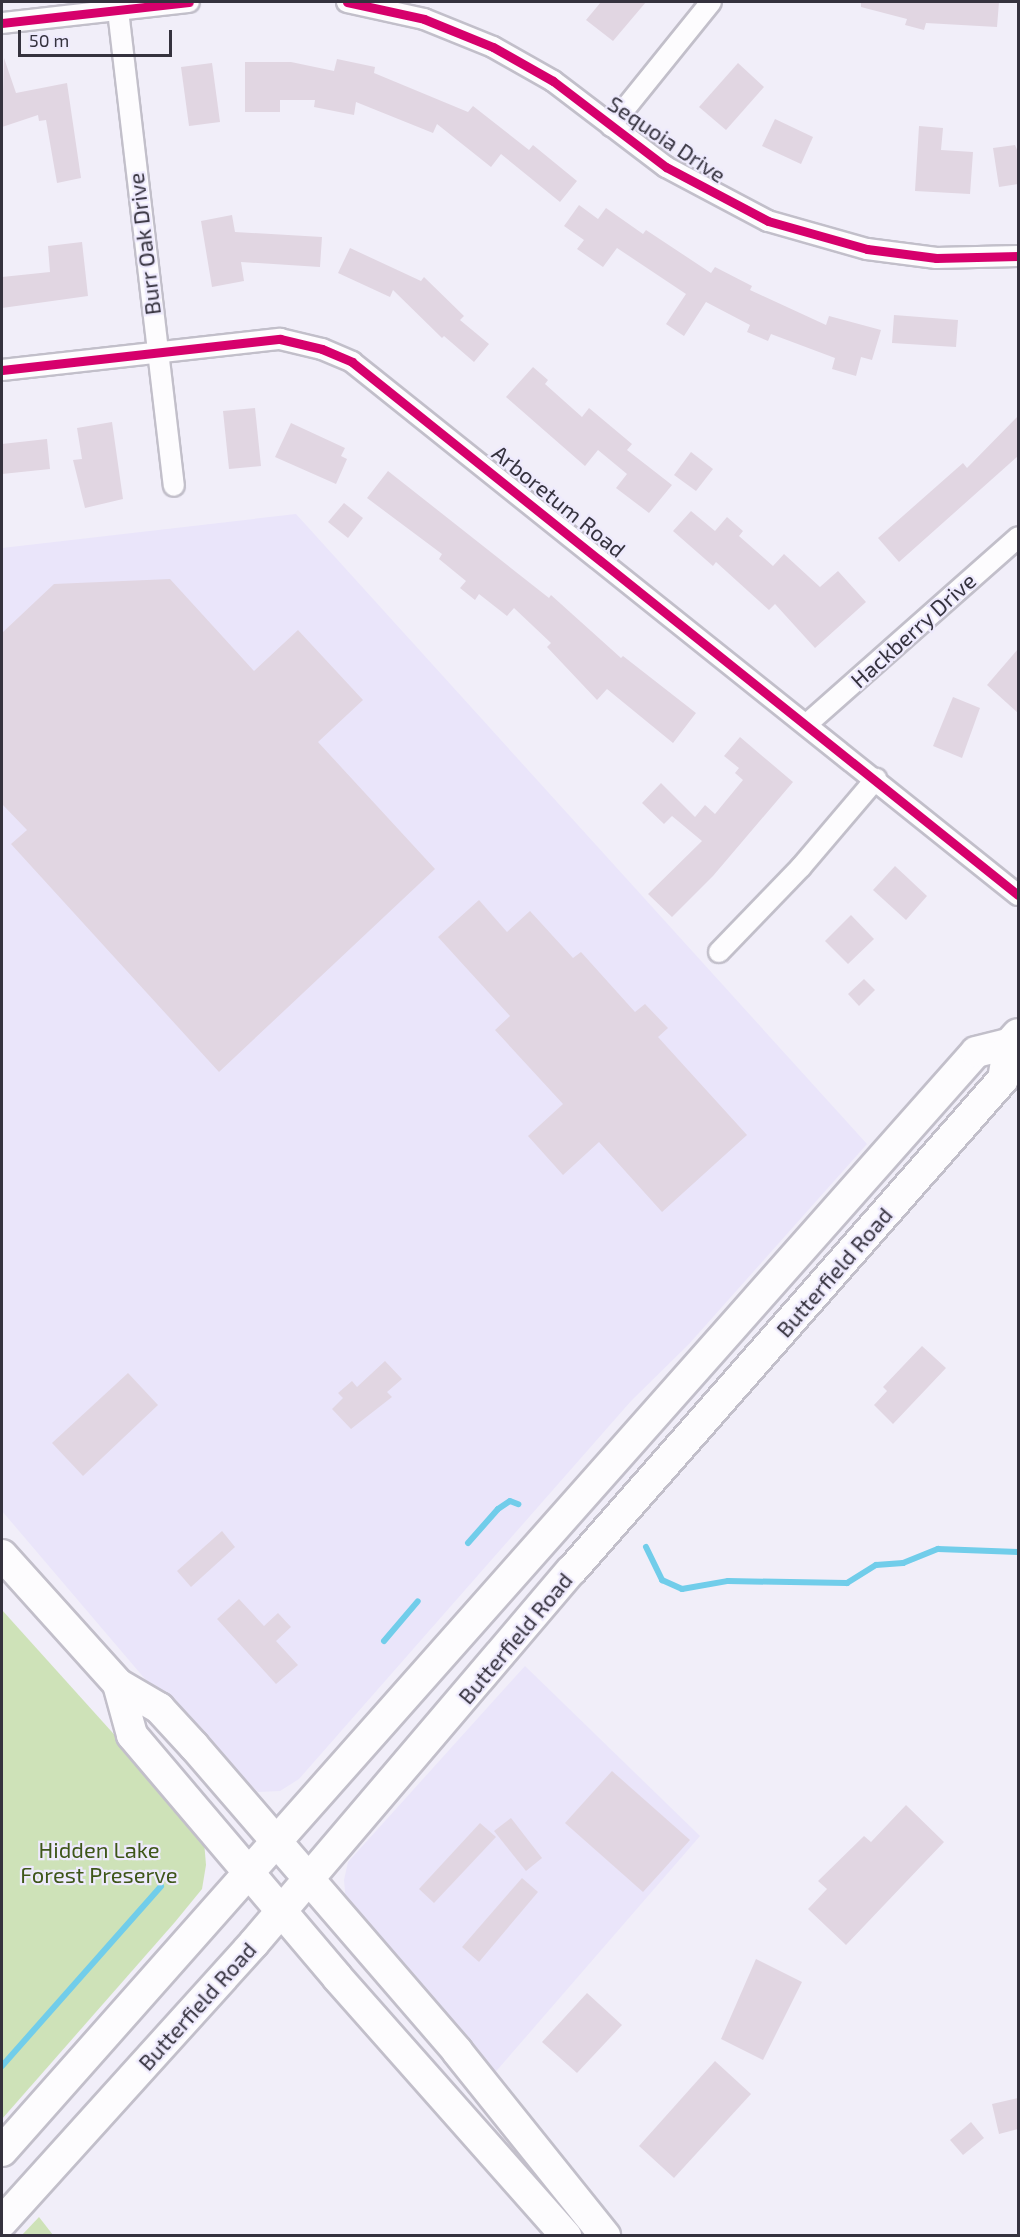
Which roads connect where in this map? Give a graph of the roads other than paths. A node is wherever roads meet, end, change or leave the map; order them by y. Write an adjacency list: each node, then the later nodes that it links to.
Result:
1 (189, 2): 4 (street)
2 (347, 2): 6 (street, Sequoia Drive)
3 (711, 2): 6 (street)
4 (117, 6): 5 (street); 8 (street, Burr Oak Drive)
5 (2, 23)
6 (611, 126): 7 (street, Sequoia Drive)
7 (1018, 256)
8 (157, 352): 9 (street, Arboretum Road); 10 (street, Burr Oak Drive); 12 (street, Arboretum Road)
9 (2, 370)
10 (174, 486)
11 (1018, 537): 12 (street, Hackberry Drive)
12 (807, 724): 13 (street, Arboretum Road)
13 (876, 779): 14 (street, Arboretum Road); 15 (street)
14 (1018, 895)
15 (719, 952)
16 (1014, 1039): 19 (main road, Butterfield Road); 21 (main road, Butterfield Road)
17 (2, 1555): 18 (main road)
18 (118, 1683): 19 (main road); 20 (main road)
19 (275, 1840): 20 (main road, Butterfield Road); 21 (main road)
20 (248, 1870): 22 (main road); 23 (main road, Butterfield Road)
21 (308, 1878): 22 (main road, Butterfield Road); 26 (main road)
22 (281, 1910): 24 (main road, Butterfield Road); 25 (main road)
23 (2, 2151)
24 (2, 2222)
25 (566, 2235)
26 (605, 2235)

